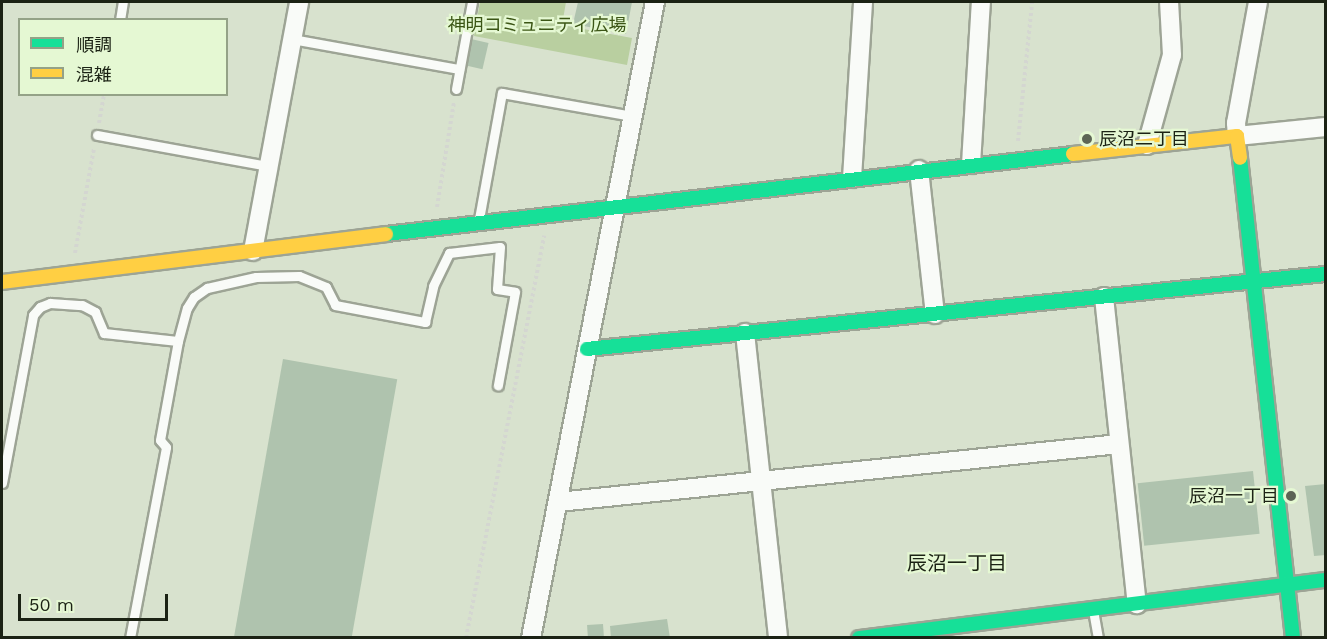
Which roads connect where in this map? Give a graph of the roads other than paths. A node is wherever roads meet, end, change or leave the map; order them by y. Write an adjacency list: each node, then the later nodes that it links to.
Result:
1 (123, 2): 9 (lane)
2 (299, 2): 10 (street)
3 (472, 2): 11 (lane)
4 (655, 2): 13 (street)
5 (863, 2): 21 (street)
6 (981, 2): 18 (street)
7 (1168, 2): 17 (street)
8 (1258, 2): 16 (street)
9 (120, 18)
10 (292, 39): 11 (lane); 19 (street)
11 (459, 69): 12 (lane)
12 (456, 89)
13 (632, 116): 22 (street); 23 (lane)
14 (1326, 127): 16 (street)
15 (97, 135): 19 (lane)
16 (1238, 136): 17 (street); 27 (street)
17 (1148, 145): 18 (street)
18 (970, 164): 20 (street)
19 (268, 166): 24 (street)
20 (919, 170): 21 (street); 29 (street)
21 (852, 178): 22 (street)
22 (615, 205): 23 (street); 32 (street)
23 (478, 222): 24 (street)
24 (253, 251): 26 (street)
25 (1326, 274): 27 (street)
26 (2, 282)
27 (1255, 282): 28 (street); 39 (street)
28 (1104, 297): 29 (street); 34 (street)
29 (935, 314): 30 (street)
30 (745, 333): 32 (street); 35 (street)
31 (178, 341): 33 (lane); 36 (lane); 43 (lane)
32 (587, 349): 37 (street)
33 (498, 385)
34 (1119, 444): 35 (street); 40 (street)
35 (761, 481): 37 (street); 45 (street)
36 (2, 483)
37 (558, 501): 44 (street)
38 (1326, 580): 39 (street)
39 (1288, 586): 40 (street); 48 (street)
40 (1137, 604): 41 (street)
41 (1094, 610): 42 (street); 47 (lane)
42 (917, 634): 46 (street)
43 (130, 638)
44 (531, 638)
45 (778, 638)
46 (859, 638)
47 (1098, 638)
48 (1293, 638)

